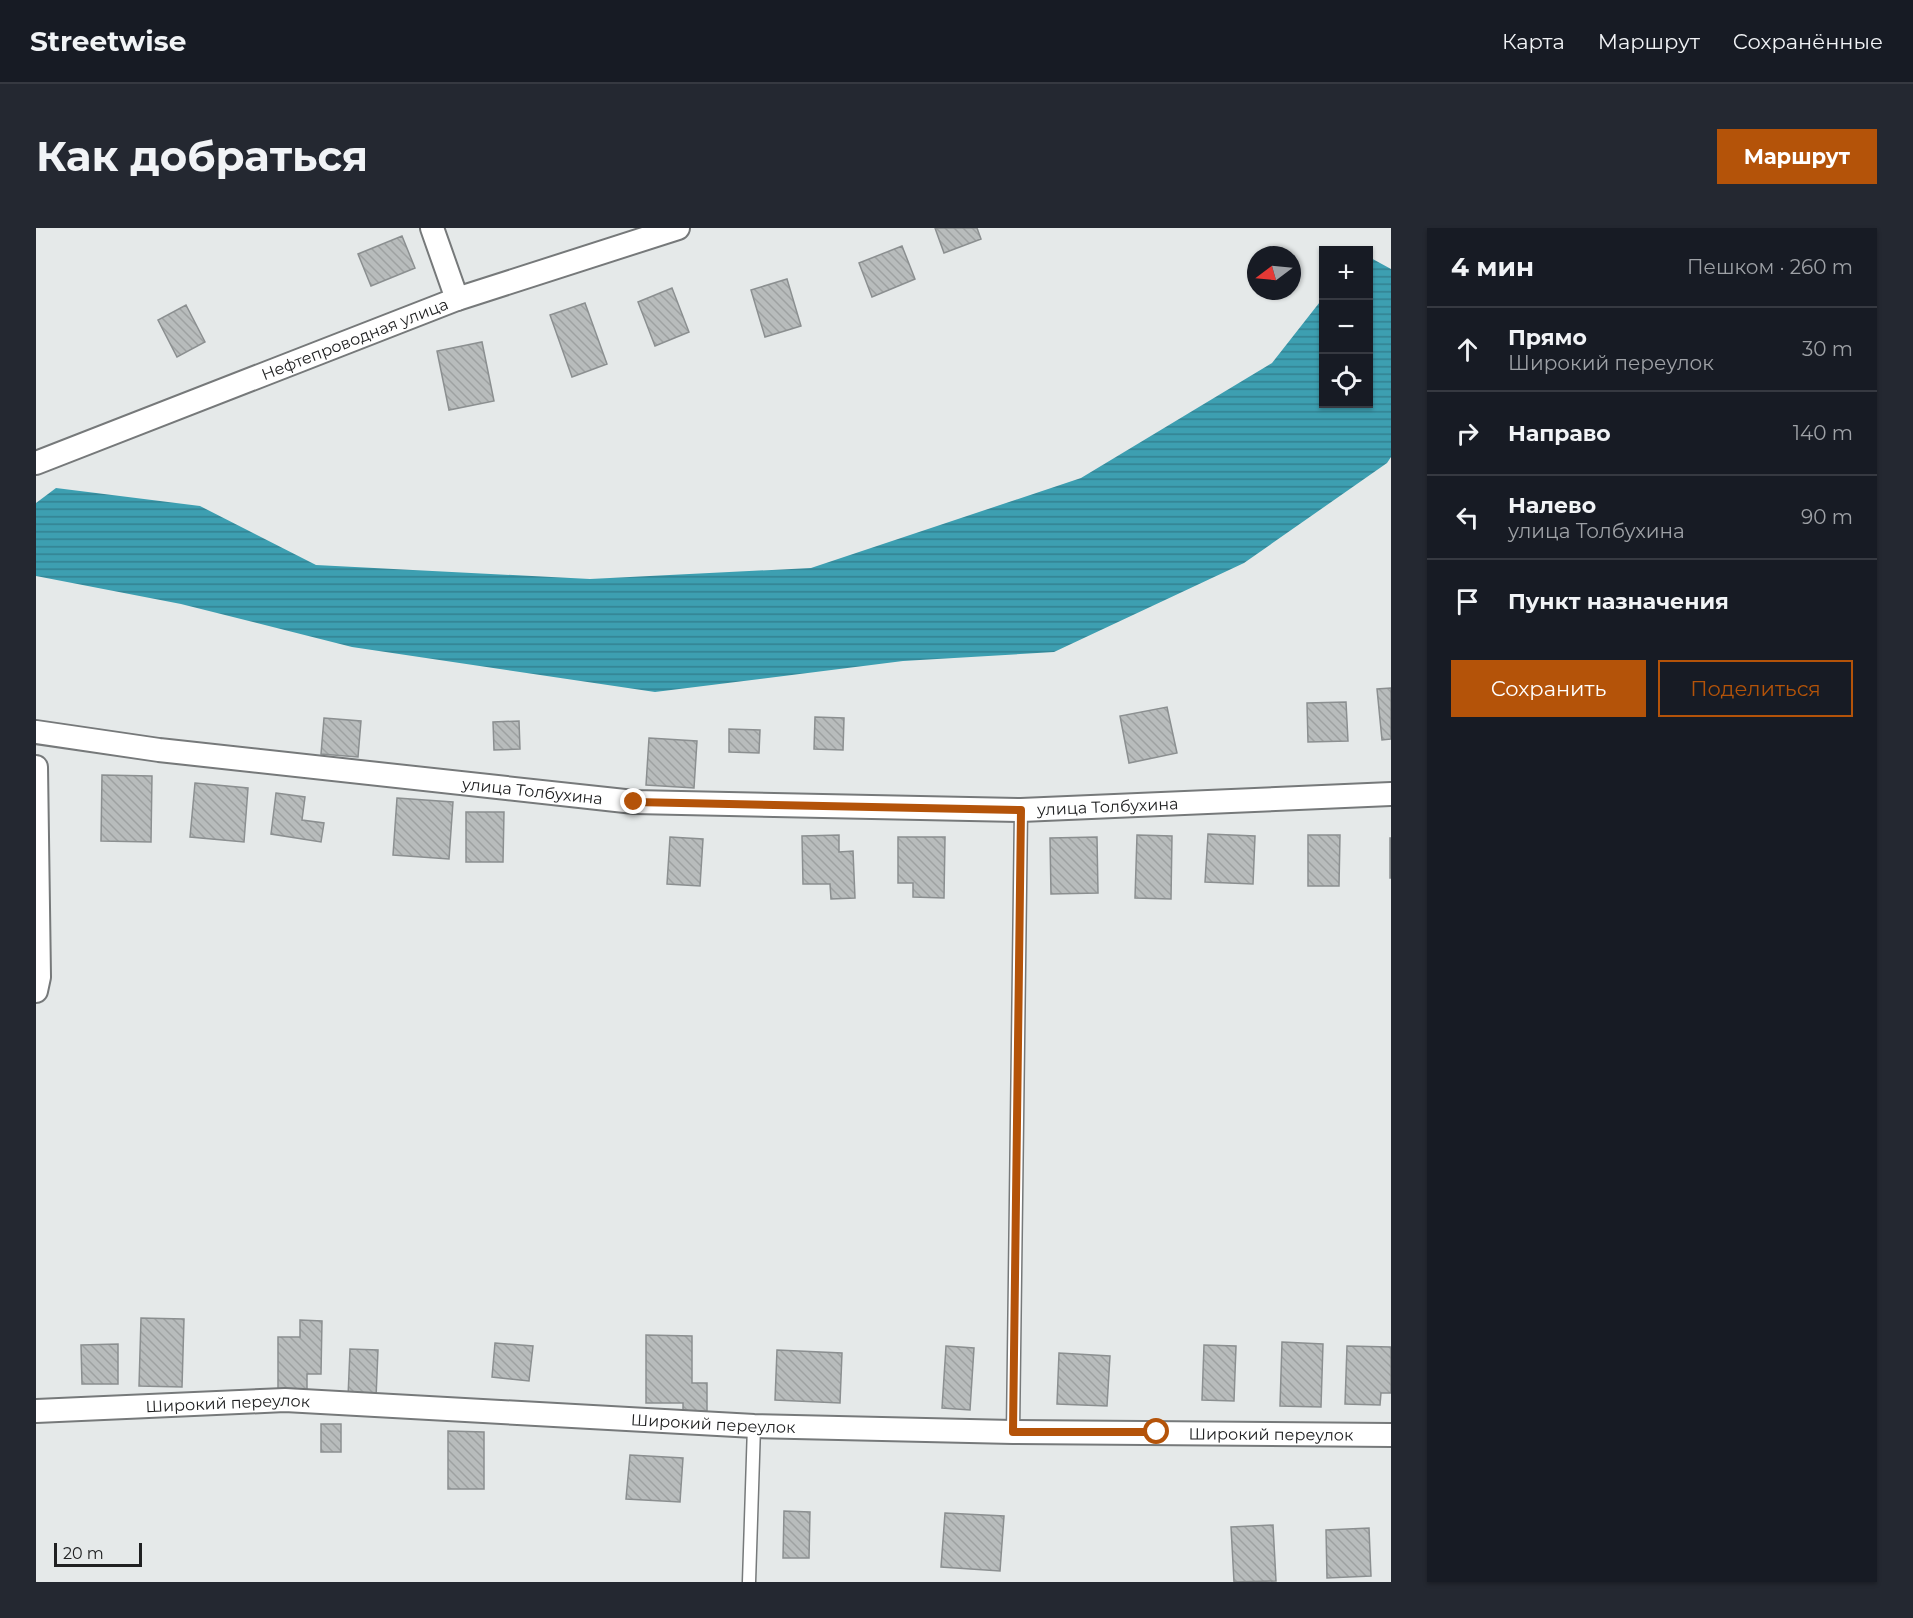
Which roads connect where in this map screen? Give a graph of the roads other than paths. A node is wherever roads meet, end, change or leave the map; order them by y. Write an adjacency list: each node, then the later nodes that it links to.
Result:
1 (432, 228): 3 (street)
2 (678, 228): 3 (street, Нефтепроводная улица)
3 (457, 299): 4 (street, Нефтепроводная улица)
4 (36, 463)
5 (36, 732): 8 (street, улица Толбухина)
6 (36, 767): 9 (street)
7 (1391, 794): 8 (street, улица Толбухина)
8 (1021, 810): 12 (lane)
9 (36, 991)
10 (36, 1410): 11 (street, Широкий переулок)
11 (754, 1425): 12 (street, Широкий переулок); 14 (lane)
12 (1013, 1432): 13 (street, Широкий переулок)
13 (1391, 1435)
14 (749, 1582)

